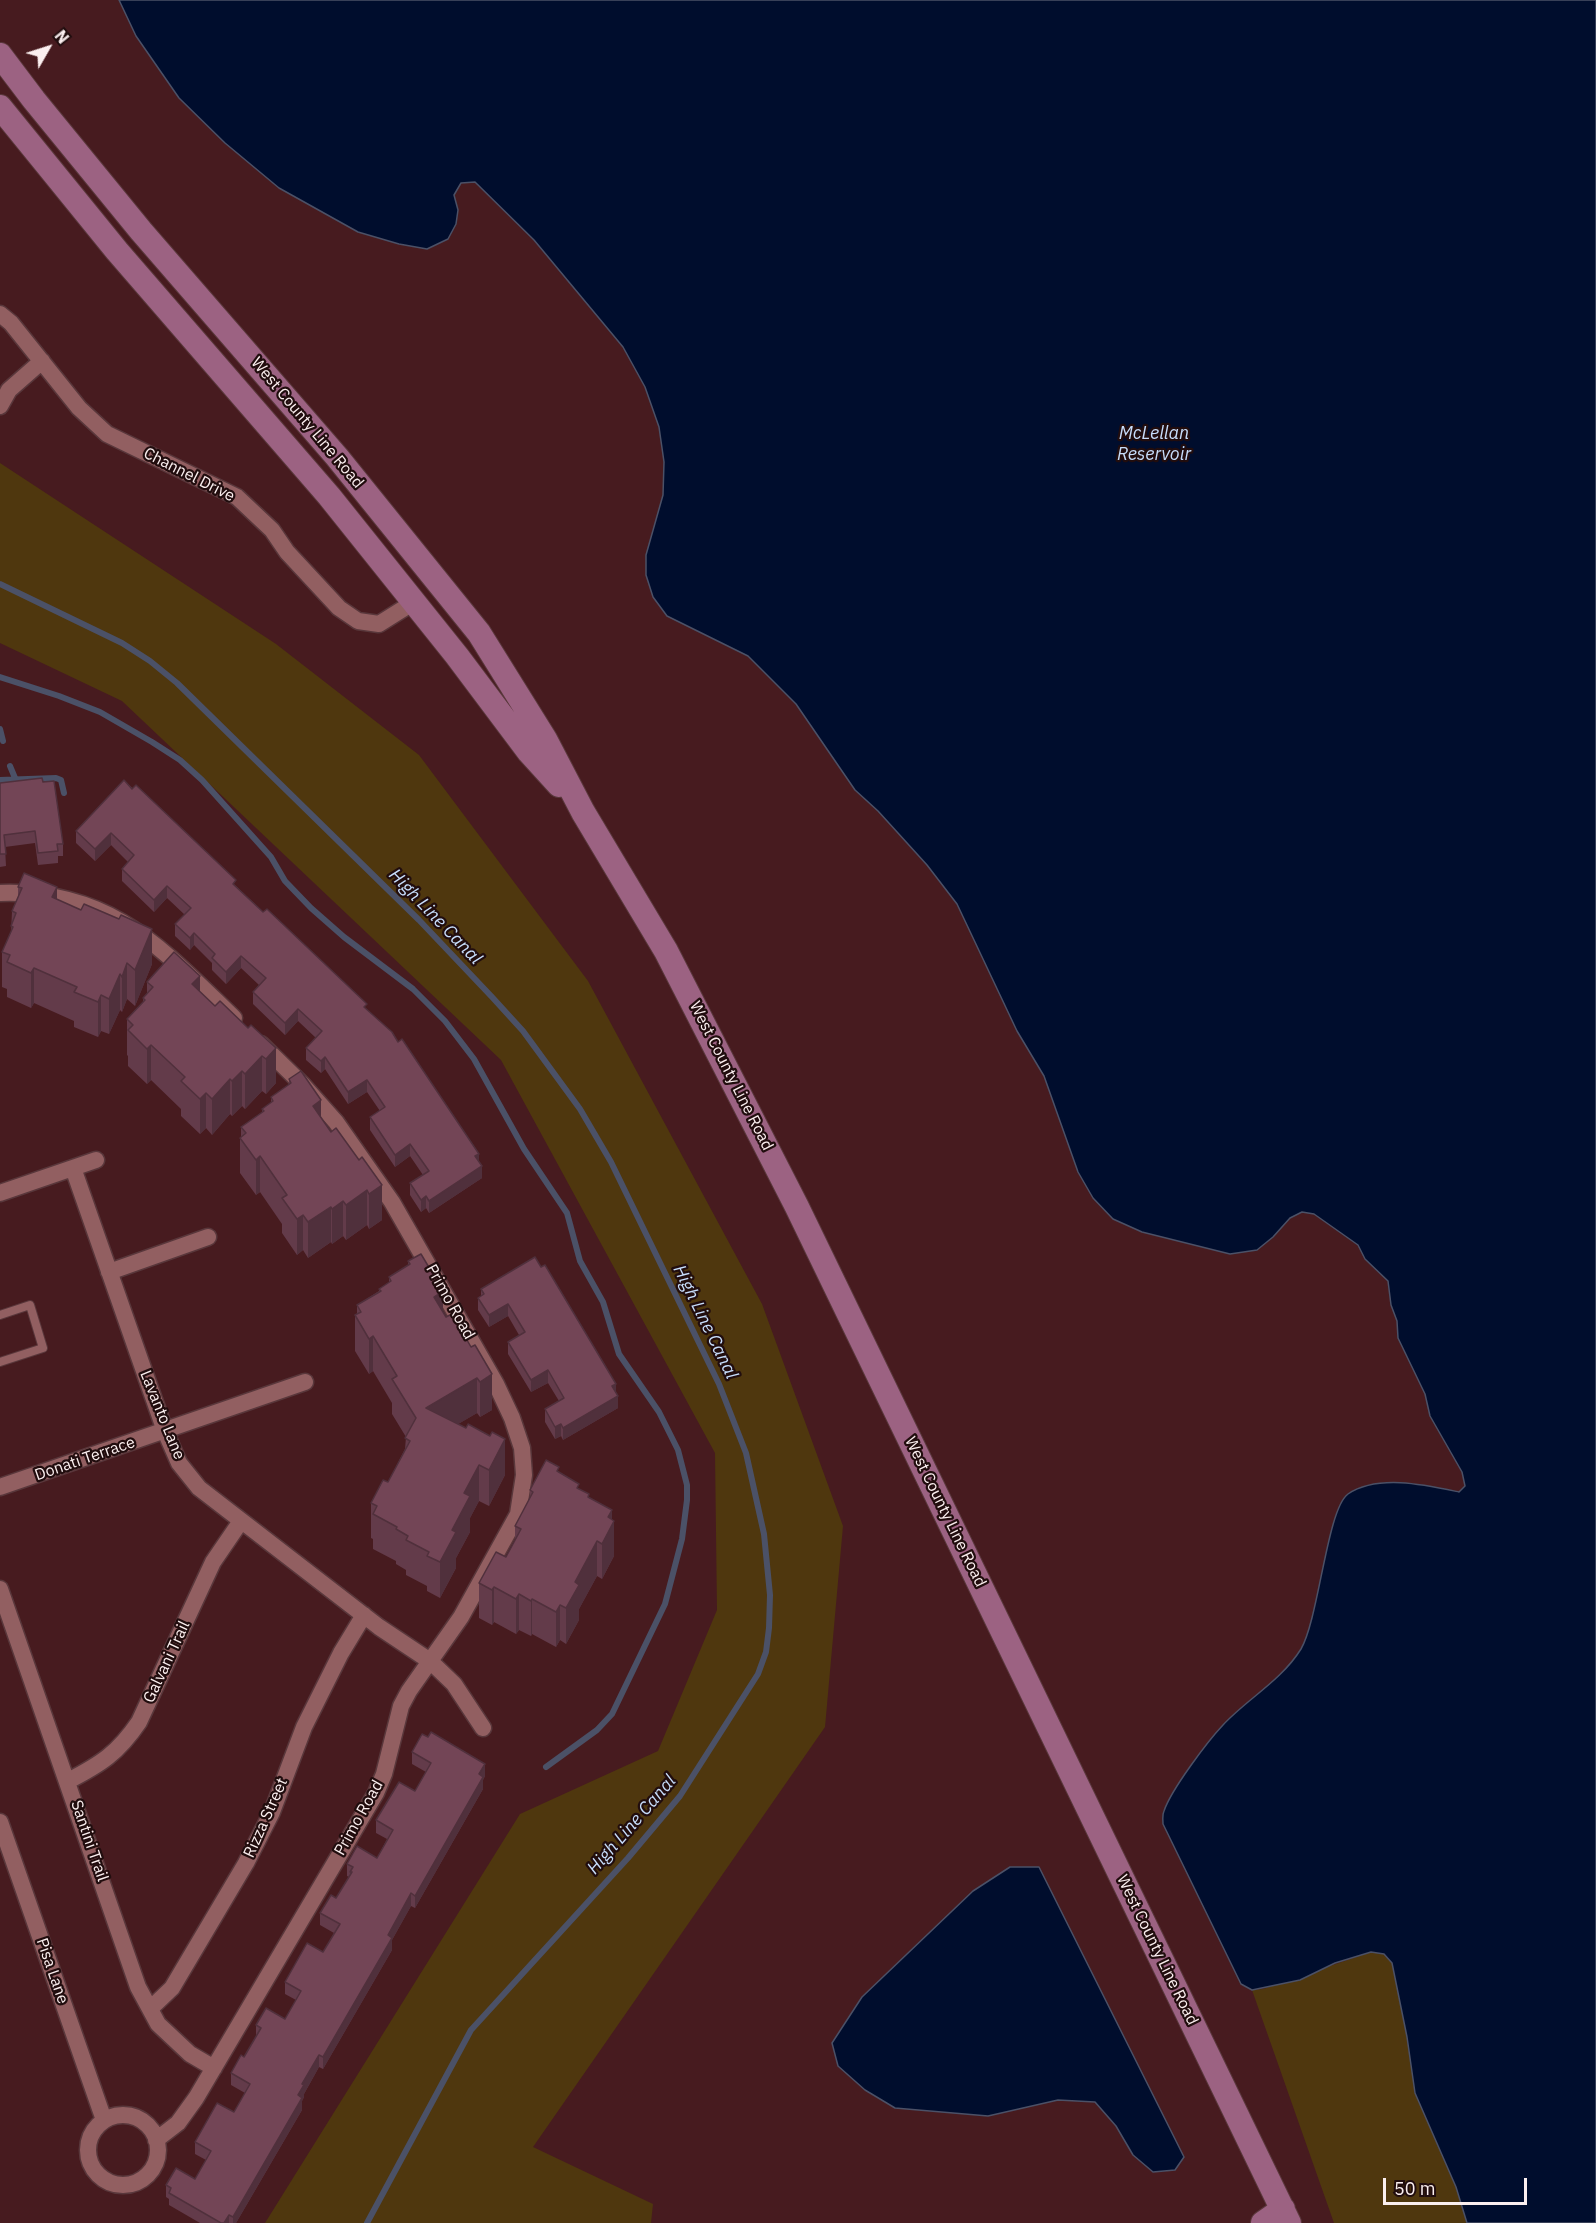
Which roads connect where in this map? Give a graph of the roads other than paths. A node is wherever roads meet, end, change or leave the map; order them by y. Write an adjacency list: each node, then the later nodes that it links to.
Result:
1 (0, 55): 7 (main road, West County Line Road)
2 (0, 107): 6 (main road, West County Line Road)
3 (0, 314): 4 (street, Channel Drive)
4 (42, 361): 5 (street); 6 (street, Channel Drive)
5 (0, 406)
6 (414, 602): 7 (main road, West County Line Road)
7 (582, 812): 30 (main road, West County Line Road)
8 (0, 893): 22 (street, Primo Road)
9 (96, 1160): 10 (street)
10 (73, 1168): 11 (street); 13 (street, Lavanto Lane)
11 (0, 1193)
12 (208, 1238): 13 (street)
13 (109, 1272): 17 (street, Lavanto Lane)
14 (0, 1314): 15 (lane)
15 (0, 1362)
16 (305, 1382): 17 (street, Donati Terrace)
17 (165, 1431): 18 (street, Donati Terrace); 19 (street, Lavanto Lane)
18 (0, 1487)
19 (241, 1521): 21 (street, Lavanto Lane); 24 (street, Galvani Trail)
20 (0, 1589): 24 (street, Santini Trail)
21 (364, 1615): 22 (street, Lavanto Lane); 26 (street, Rizza Street)
22 (430, 1661): 23 (street, Lavanto Lane); 27 (street, Primo Road)
23 (483, 1728)
24 (68, 1781): 26 (street, Santini Trail)
25 (0, 1822): 28 (street, Pisa Lane)
26 (150, 2009): 27 (street, Santini Trail)
27 (214, 2068): 29 (street, Primo Road)
28 (104, 2120): 29 (street); 29 (street)
29 (156, 2140)
30 (1286, 2216): 31 (main road)
31 (1263, 2223)

